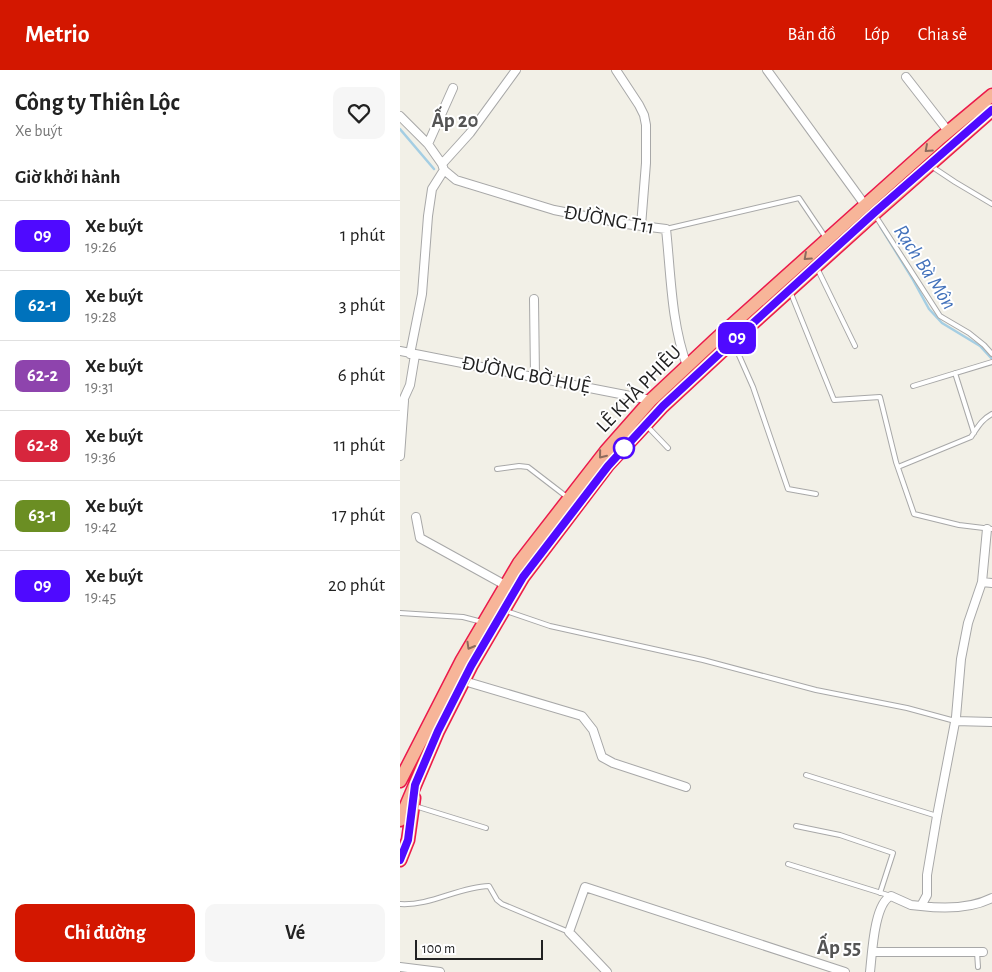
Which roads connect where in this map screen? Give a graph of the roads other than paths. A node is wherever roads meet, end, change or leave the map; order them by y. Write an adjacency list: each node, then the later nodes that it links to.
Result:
1 (516, 70): 12 (street)
2 (616, 70): 15 (street)
3 (767, 70): 14 (street)
4 (906, 77): 9 (street)
5 (452, 88): 10 (street)
6 (992, 95): 9 (highway, LÊ KHẢ PHIÊU)
7 (992, 110): 11 (highway, LÊ KHẢ PHIÊU)
8 (400, 116): 10 (street, ĐƯỜNG T11)
9 (948, 131): 14 (highway, LÊ KHẢ PHIÊU, one-way to 14)
10 (428, 144): 12 (street, ĐƯỜNG T11)
11 (930, 164): 13 (lane); 14 (highway, LÊ KHẢ PHIÊU)
12 (443, 167): 15 (street, ĐƯỜNG T11); 24 (street)
13 (992, 204)
14 (870, 209): 17 (highway, LÊ KHẢ PHIÊU); 18 (highway, LÊ KHẢ PHIÊU); 25 (lane)
15 (641, 226): 16 (street, ĐƯỜNG T11)
16 (666, 229): 17 (lane, ĐƯỜNG T11); 27 (street)
17 (827, 239): 27 (highway, LÊ KHẢ PHIÊU, one-way to 27)
18 (816, 266): 19 (highway, LÊ KHẢ PHIÊU); 22 (lane)
19 (790, 289): 21 (highway, LÊ KHẢ PHIÊU); 38 (lane)
20 (534, 299): 29 (street)
21 (733, 342): 34 (highway, LÊ KHẢ PHIÊU); 40 (lane)
22 (855, 346)
23 (400, 351): 24 (street, ĐƯỜNG BỜ HUỆ)
24 (412, 354): 29 (street, ĐƯỜNG BỜ HUỆ); 32 (street)
25 (992, 354)
26 (990, 363): 28 (lane)
27 (687, 366): 31 (highway, LÊ KHẢ PHIÊU)
28 (954, 373): 30 (lane); 35 (lane)
29 (535, 377): 31 (street, ĐƯỜNG BỜ HUỆ)
30 (913, 386)
31 (652, 400): 41 (highway, LÊ KHẢ PHIÊU, one-way to 41)
32 (402, 404): 37 (street)
33 (992, 414): 35 (lane)
34 (646, 425): 36 (lane); 47 (highway, LÊ KHẢ PHIÊU)
35 (974, 432): 38 (lane)
36 (668, 448)
37 (400, 456)
38 (898, 467): 43 (lane)
39 (497, 469): 41 (lane)
40 (816, 494)
41 (569, 498): 46 (highway, LÊ KHẢ PHIÊU)
42 (416, 517): 46 (street)
43 (990, 529): 44 (street)
44 (982, 582): 45 (street); 51 (street)
45 (992, 582)
46 (505, 585): 49 (highway, LÊ KHẢ PHIÊU)
47 (503, 610): 50 (highway, LÊ KHẢ PHIÊU); 51 (lane)
48 (400, 614): 49 (lane)
49 (484, 622): 54 (highway, LÊ KHẢ PHIÊU, one-way to 54)
50 (464, 681): 55 (highway, LÊ KHẢ PHIÊU); 56 (street)
51 (955, 721): 52 (street); 58 (street)
52 (992, 722)
53 (806, 775): 58 (lane)
54 (400, 781)
55 (415, 785): 57 (highway, LÊ KHẢ PHIÊU); 59 (highway, LÊ KHẢ PHIÊU)
56 (686, 787)
57 (413, 805): 61 (lane); 62 (highway, LÊ KHẢ PHIÊU)
58 (937, 816): 68 (street)
59 (400, 820)
60 (796, 826): 64 (lane)
61 (486, 828)
62 (400, 860)
63 (788, 864): 64 (lane)
64 (880, 893): 65 (lane)
65 (891, 896): 68 (street); 71 (street)
66 (992, 898): 68 (street)
67 (400, 904): 69 (lane)
68 (921, 906)
69 (569, 932): 75 (street); 76 (street)
70 (980, 951): 71 (street); 73 (lane)
71 (872, 952): 77 (street)
72 (400, 967): 74 (street)
73 (978, 967)
74 (440, 972)
75 (607, 972)
76 (845, 972)
77 (870, 972)

